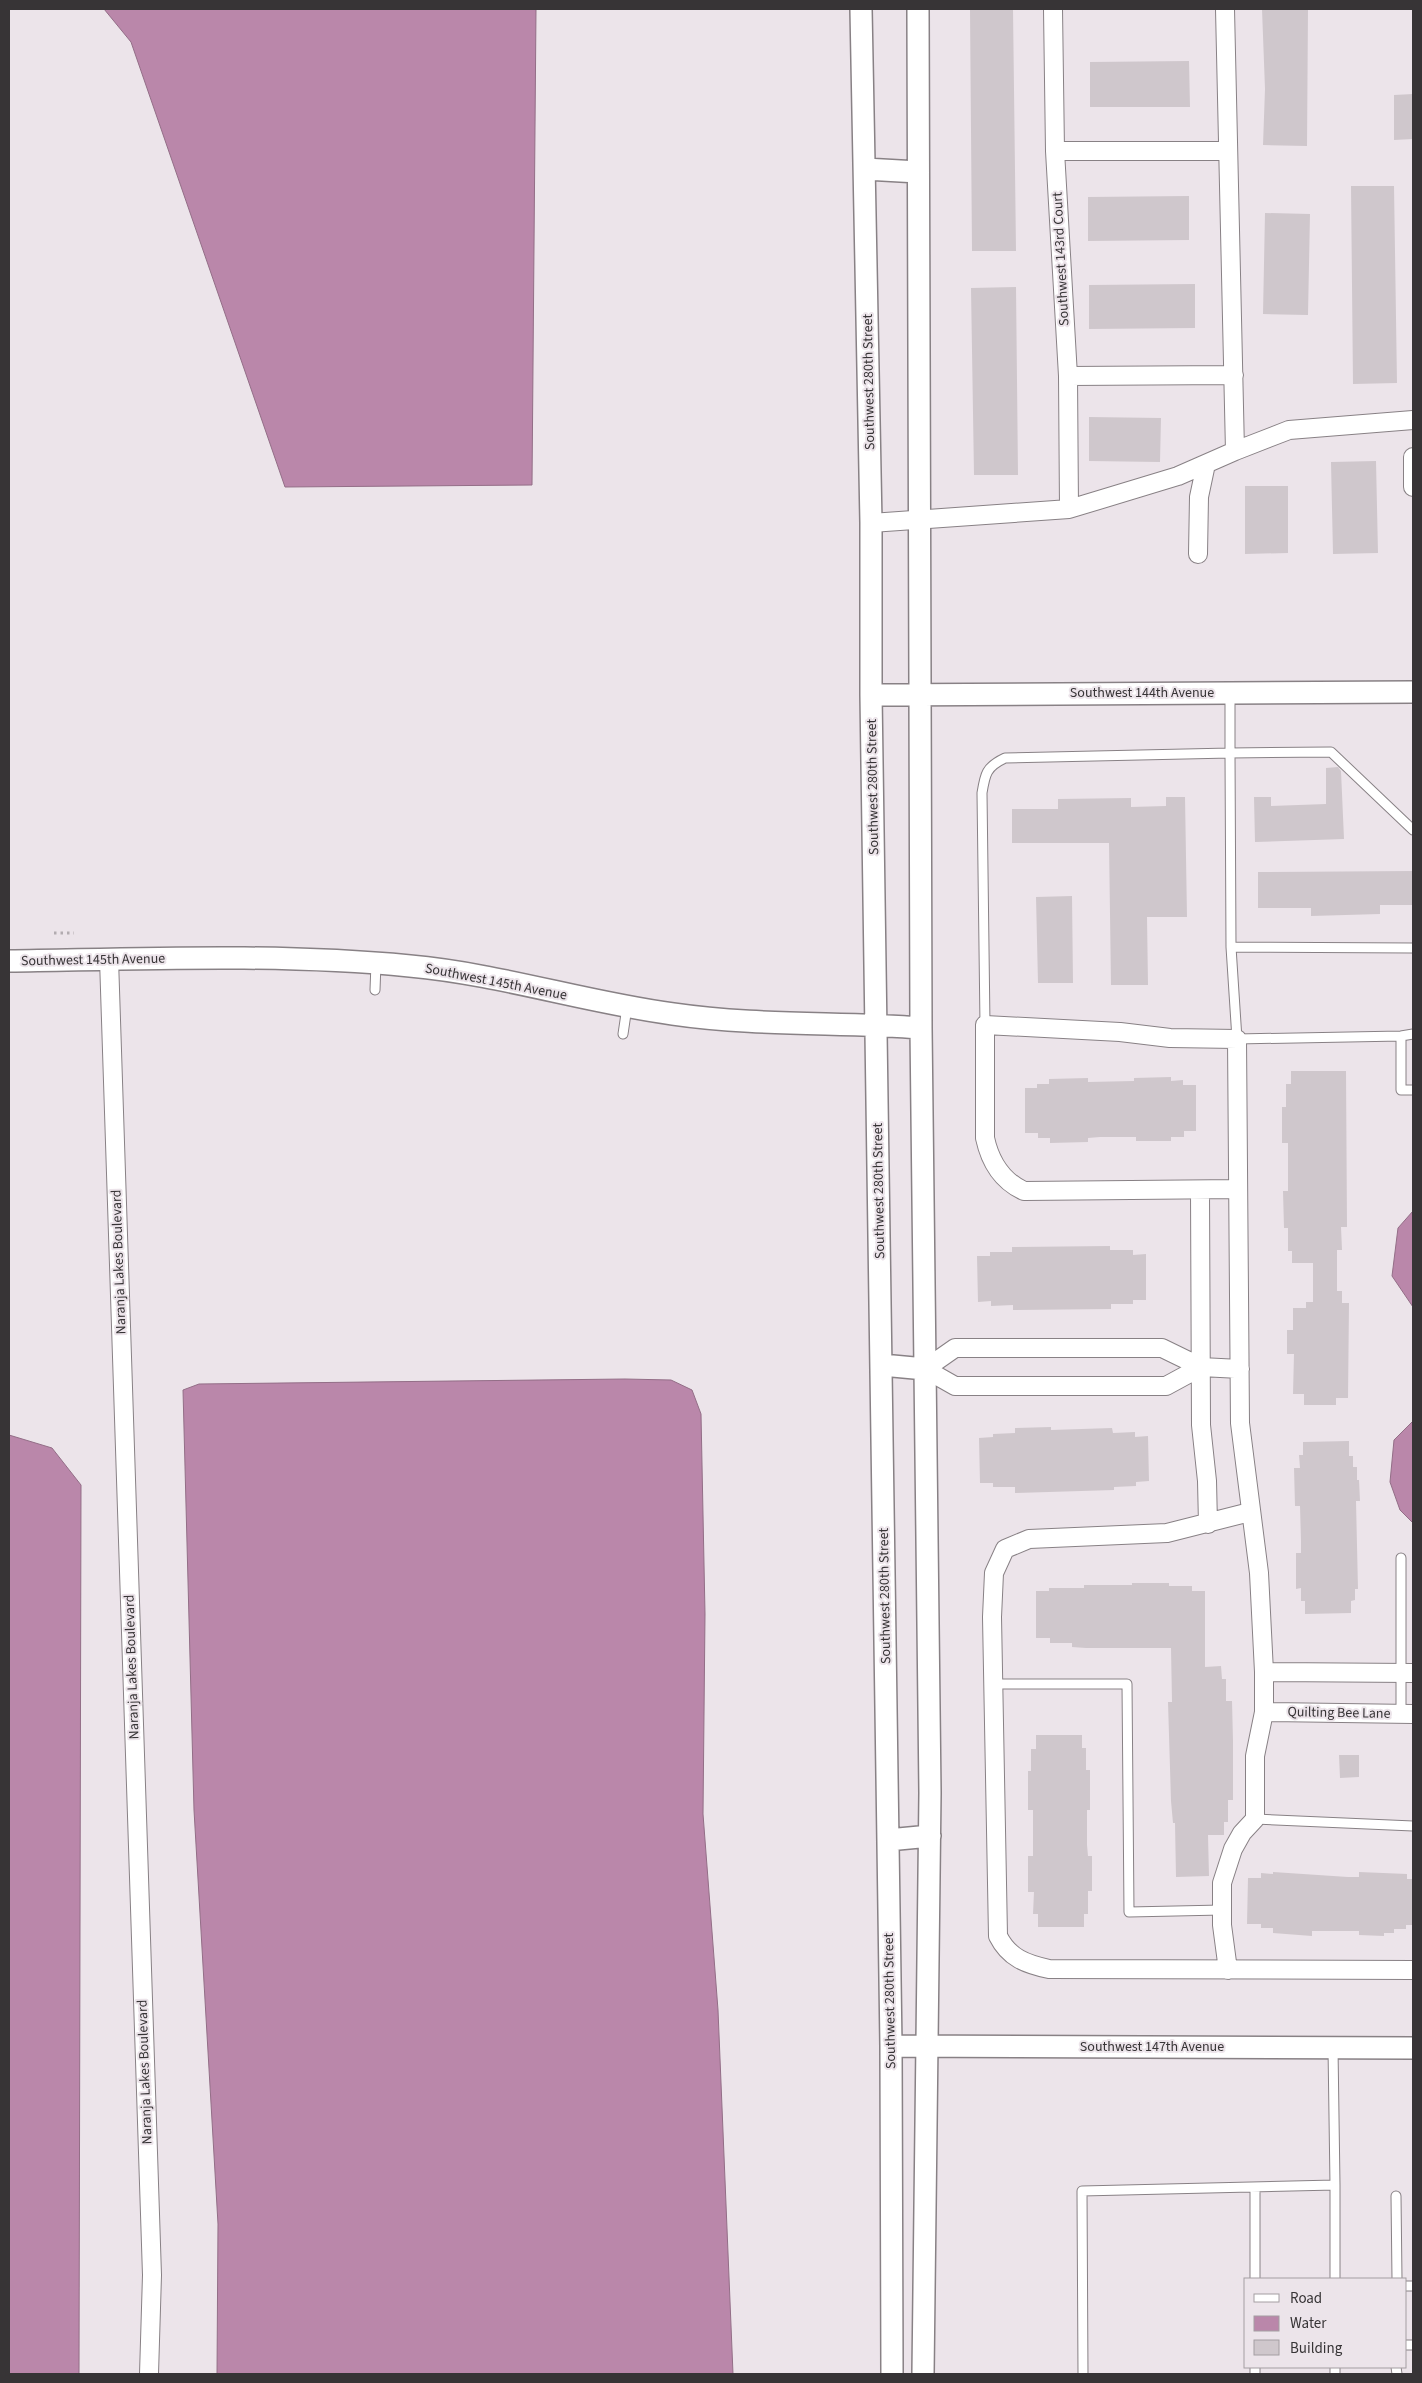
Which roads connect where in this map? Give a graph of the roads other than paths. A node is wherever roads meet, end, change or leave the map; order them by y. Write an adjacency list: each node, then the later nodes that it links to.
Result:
1 (861, 9): 7 (street, Southwest 280th Street)
2 (918, 9): 8 (street)
3 (1053, 9): 5 (street, Southwest 143rd Court)
4 (1225, 9): 6 (street)
5 (1055, 151): 6 (street); 10 (street, Southwest 143rd Court)
6 (1228, 151): 9 (street)
7 (865, 169): 8 (street); 18 (street, Southwest 280th Street)
8 (918, 172): 17 (street)
9 (1234, 375): 10 (street); 12 (street)
10 (1068, 376): 16 (street, Southwest 143rd Court)
11 (1413, 420): 12 (street)
12 (1235, 451): 14 (street)
13 (1413, 457): 15 (street)
14 (1206, 464): 16 (street); 19 (street)
15 (1413, 487)
16 (1069, 509): 17 (street)
17 (919, 520): 18 (street); 23 (street)
18 (872, 523): 22 (street, Southwest 280th Street)
19 (1198, 554)
20 (1413, 692): 21 (street, Southwest 144th Avenue)
21 (1230, 693): 23 (street, Southwest 144th Avenue); 24 (lane)
22 (872, 695): 23 (street, Southwest 144th Avenue); 33 (street, Southwest 280th Street)
23 (919, 695): 35 (street)
24 (1230, 753): 25 (lane); 26 (lane); 34 (lane)
25 (1413, 830)
26 (1231, 947): 27 (lane); 39 (lane)
27 (1413, 948)
28 (109, 959): 29 (street, Southwest 145th Avenue); 30 (street, Southwest 145th Avenue); 72 (street, Naranja Lakes Boulevard)
29 (9, 961)
30 (376, 963): 31 (lane); 32 (street, Southwest 145th Avenue)
31 (375, 990)
32 (627, 1007): 33 (street, Southwest 145th Avenue); 36 (lane)
33 (876, 1025): 35 (street, Southwest 145th Avenue); 43 (street, Southwest 280th Street)
34 (985, 1025): 39 (street); 41 (street)
35 (921, 1028): 45 (street)
36 (623, 1034)
37 (1413, 1034): 38 (lane)
38 (1401, 1036): 39 (lane); 40 (lane)
39 (1237, 1039): 42 (street)
40 (1413, 1090)
41 (1200, 1190): 42 (street); 44 (street)
42 (1238, 1190): 46 (street)
43 (882, 1365): 45 (street); 58 (street, Southwest 280th Street)
44 (1201, 1367): 45 (street); 45 (street); 46 (street); 48 (street)
45 (925, 1369): 57 (street)
46 (1240, 1369): 47 (street)
47 (1250, 1512): 48 (street); 50 (street)
48 (1208, 1524): 52 (street)
49 (1401, 1558): 51 (lane)
50 (1264, 1672): 51 (street); 53 (street)
51 (1407, 1673): 54 (lane)
52 (993, 1684): 59 (lane); 60 (street)
53 (1264, 1712): 54 (street, Quilting Bee Lane); 55 (street)
54 (1407, 1714)
55 (1255, 1819): 56 (lane); 59 (street)
56 (1413, 1826)
57 (930, 1836): 58 (street); 63 (street)
58 (888, 1840): 62 (street, Southwest 280th Street)
59 (1222, 1910): 60 (street)
60 (1228, 1970): 61 (street)
61 (1413, 1970)
62 (891, 2046): 63 (street, Southwest 147th Avenue); 73 (street, Southwest 280th Street)
63 (926, 2046): 64 (street, Southwest 147th Avenue); 74 (street)
64 (1332, 2048): 65 (street, Southwest 147th Avenue); 66 (lane)
65 (1413, 2048)
66 (1335, 2185): 67 (lane); 70 (lane)
67 (1256, 2187): 69 (lane); 75 (lane)
68 (1396, 2196): 71 (lane)
69 (1255, 2278)
70 (1335, 2278)
71 (1396, 2278)
72 (149, 2374)
73 (892, 2374)
74 (923, 2374)
75 (1083, 2374)

